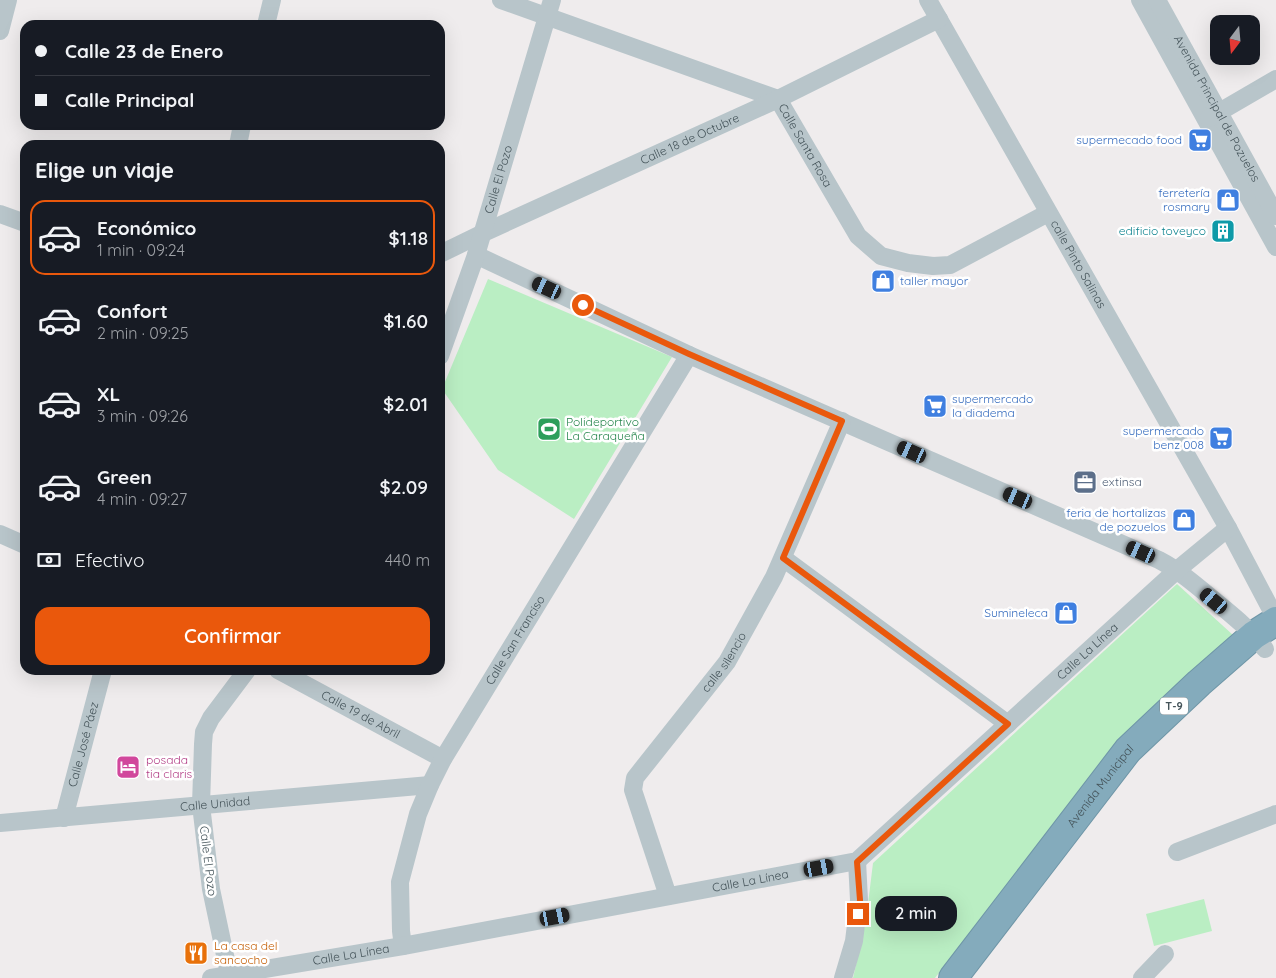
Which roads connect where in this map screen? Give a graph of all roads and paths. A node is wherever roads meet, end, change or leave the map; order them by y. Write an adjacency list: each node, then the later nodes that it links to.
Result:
1 (8, 0): 10 (street)
2 (272, 0): 9 (street)
3 (501, 0): 7 (street, Calle Santa Rosa)
4 (928, 0): 8 (street, calle Pinto Salinas)
5 (1140, 0): 13 (street, Avenida Principal de Pozuelos)
6 (1157, 0): 13 (street, Avenida Principal de Pozuelos)
7 (550, 8): 12 (street, Calle Santa Rosa); 18 (street, Calle El Pozo)
8 (938, 19): 12 (street, Calle 18 de Octubre); 14 (street, calle Pinto Salinas)
9 (267, 20)
10 (0, 31)
11 (1276, 79): 13 (street)
12 (778, 99): 14 (street, Calle Santa Rosa); 18 (street, Calle 18 de Octubre)
13 (1213, 116): 16 (street, Avenida Principal de Pozuelos); 19 (street, Avenida Principal de Pozuelos)
14 (1048, 213): 25 (street, calle Pinto Salinas)
15 (0, 214): 17 (street)
16 (1276, 216)
17 (20, 222)
18 (481, 234): 20 (street, Calle 18 de Octubre); 21 (street, Calle El Pozo)
19 (1276, 247)
20 (445, 252)
21 (476, 255): 22 (street, Calle El Pozo); 23 (street)
22 (445, 342)
23 (689, 354): 24 (street); 35 (street, Calle San Franciso)
24 (842, 421): 28 (street, calle silencio); 29 (street)
25 (1228, 528): 29 (street, Calle La Línea); 30 (street, calle Pinto Salinas)
26 (0, 534): 27 (street)
27 (20, 542)
28 (783, 558): 34 (street); 44 (street, calle silencio)
29 (1177, 570): 30 (street); 34 (street, Calle La Línea)
30 (1269, 633): 38 (highway, Avenida Municipal / T-9)
31 (102, 675): 40 (street, Calle José Páez)
32 (243, 675): 37 (street, Calle El Pozo)
33 (287, 675): 35 (street, Calle 19 de Abril)
34 (1008, 724): 43 (street, Calle La Línea)
35 (443, 759): 36 (street, Calle San Franciso)
36 (430, 784): 37 (street, Calle Unidad); 45 (street, Calle San Franciso)
37 (201, 805): 40 (street, Calle Unidad); 47 (street, Calle El Pozo)
38 (1090, 807): 50 (highway, Avenida Municipal / T-9); 51 (highway, Avenida Municipal / T-9)
39 (1276, 814): 42 (street)
40 (64, 818): 41 (street, Calle Unidad)
41 (0, 824)
42 (1177, 852)
43 (857, 862): 44 (street, Calle La Línea); 49 (street)
44 (668, 896): 45 (street, Calle La Línea)
45 (404, 946): 47 (street, Calle La Línea)
46 (1165, 954): 52 (street)
47 (229, 974): 48 (street, Calle La Línea)
48 (211, 978)
49 (843, 978)
50 (953, 978)
51 (965, 978)
52 (1142, 978)

